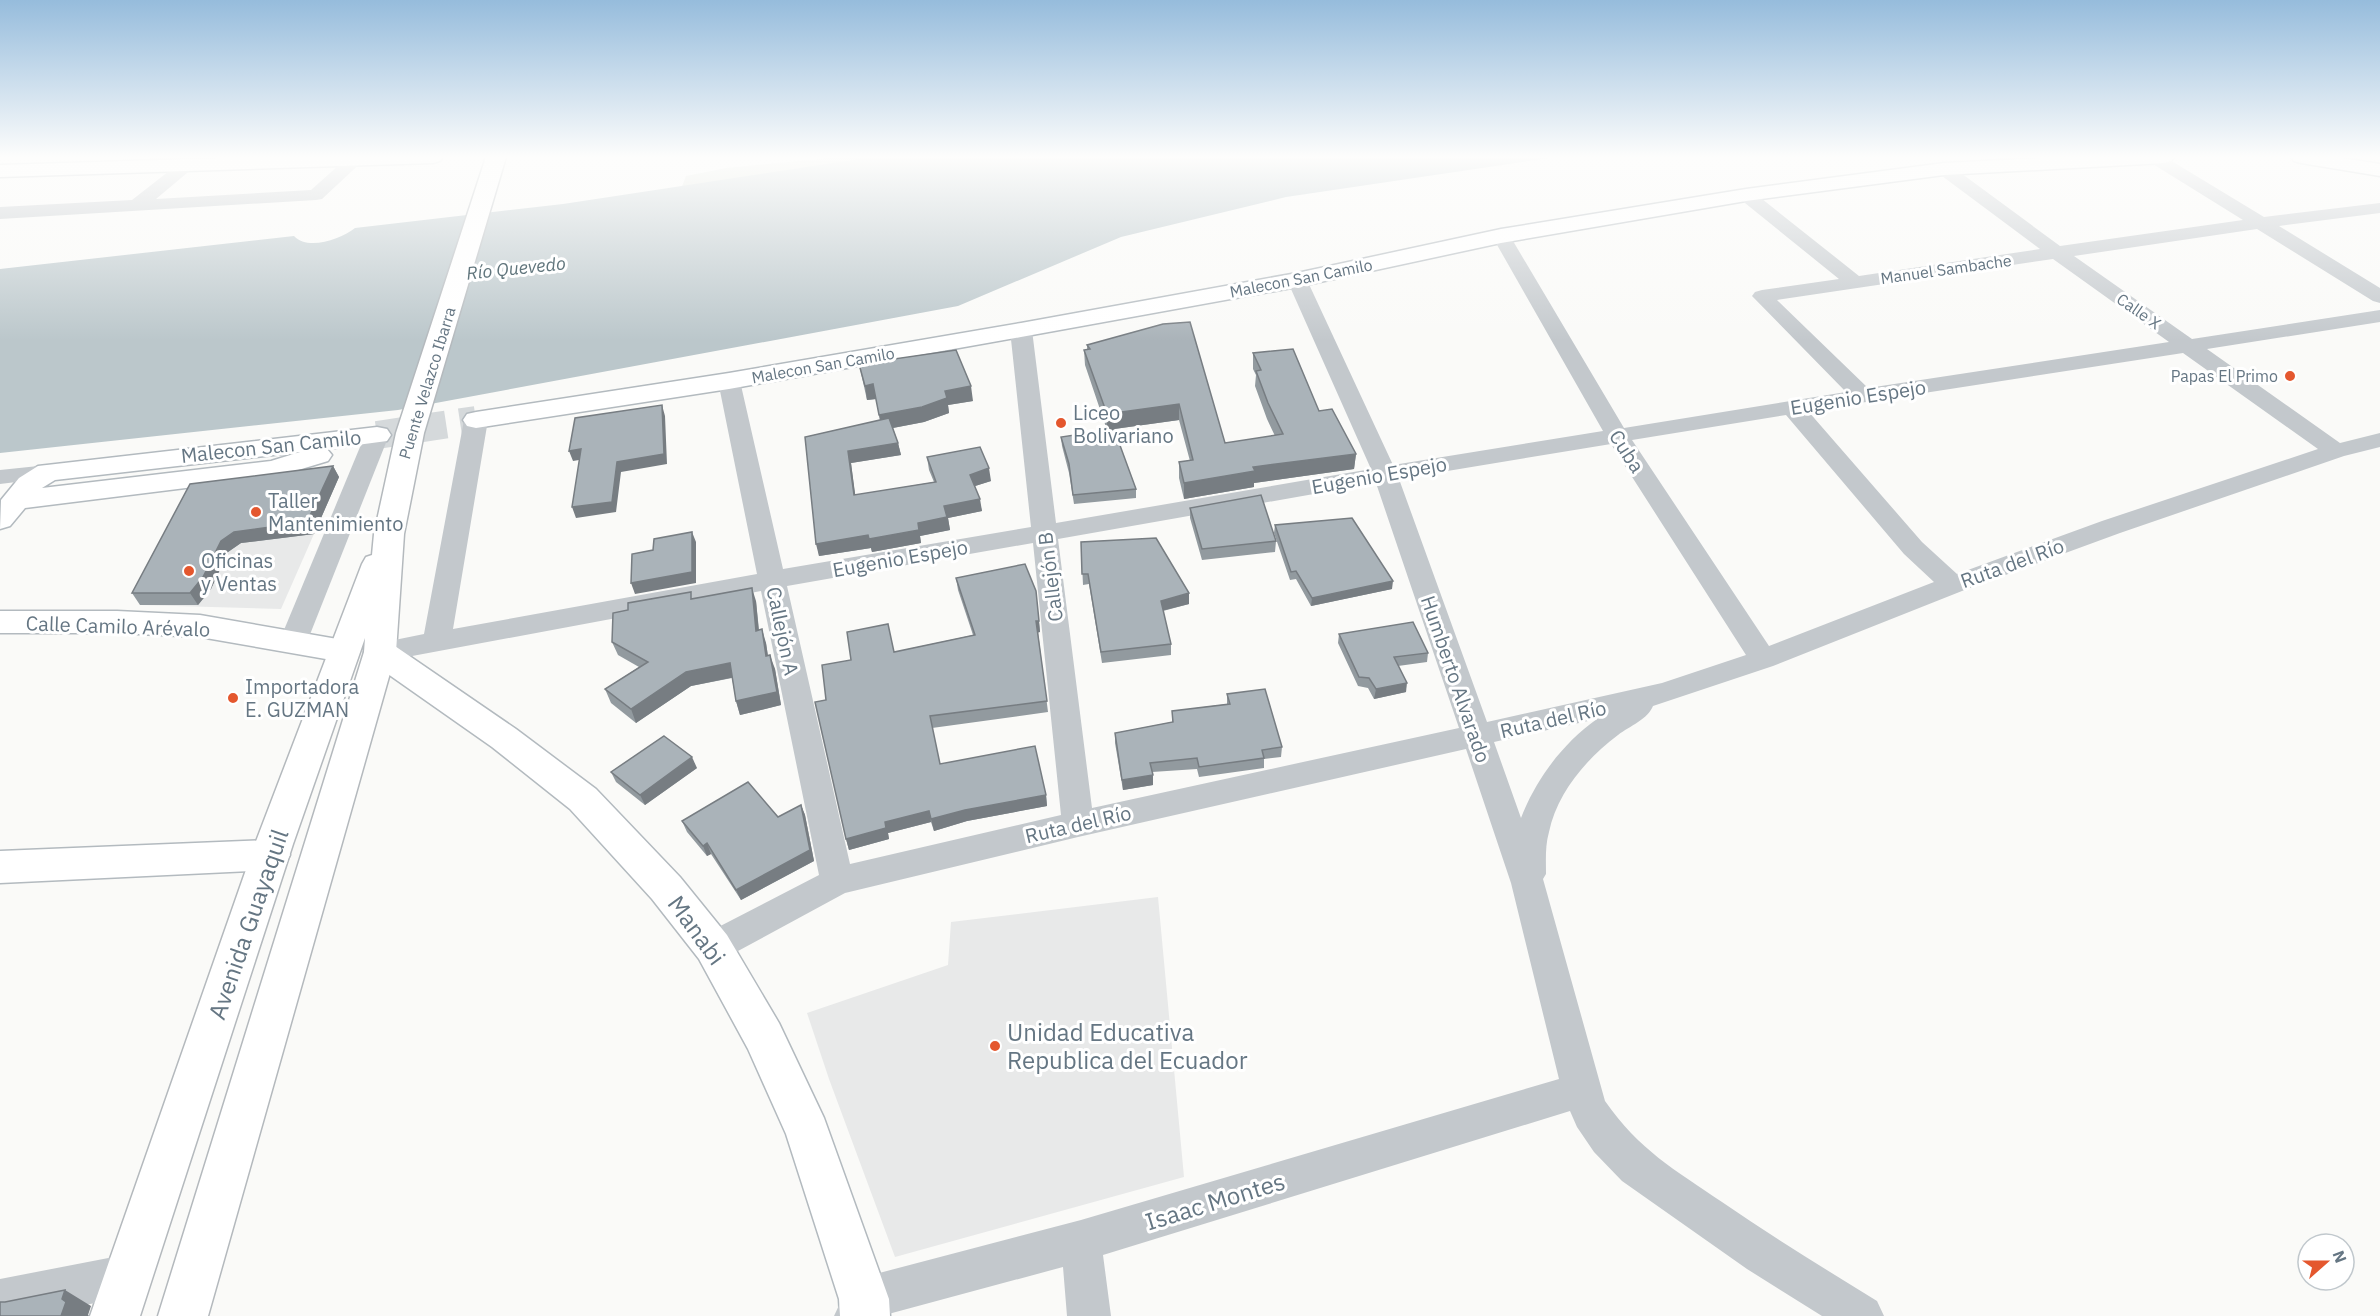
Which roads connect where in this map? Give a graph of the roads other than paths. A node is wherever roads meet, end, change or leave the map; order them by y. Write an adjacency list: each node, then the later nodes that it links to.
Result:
1 (479, 218): 24 (main road, Puente Velazco Ibarra)
2 (1606, 218): 8 (main road, Malecon San Camilo)
3 (1776, 218): 11 (street)
4 (2010, 218): 9 (street, Calle X)
5 (2253, 218): 7 (street)
6 (2297, 218): 7 (street, Manuel Sambache)
7 (2260, 223): 9 (street, Manuel Sambache); 12 (street)
8 (1501, 236): 10 (main road, Malecon San Camilo); 21 (street, Cuba)
9 (2058, 254): 11 (street, Manuel Sambache); 15 (street, Calle X)
10 (1297, 280): 14 (main road, Malecon San Camilo); 25 (street, Humberto Alvarado)
11 (1856, 282): 17 (street, Manuel Sambache)
12 (2380, 297)
13 (2380, 316): 15 (street, Eugenio Espejo)
14 (1022, 330): 16 (main road, Malecon San Camilo); 27 (street, Callejón B)
15 (2188, 346): 17 (street, Eugenio Espejo); 23 (street, Calle X)
16 (729, 381): 19 (main road, Malecon San Camilo); 28 (street, Callejón A)
17 (1863, 396): 18 (street, Eugenio Espejo)
18 (1792, 407): 21 (street, Eugenio Espejo); 29 (street)
19 (476, 420): 31 (street)
20 (377, 435): 26 (main road, Malecon San Camilo); 26 (main road, Malecon San Camilo); 32 (street)
21 (1617, 435): 25 (street, Eugenio Espejo); 34 (street, Cuba)
22 (2380, 440): 23 (street, Ruta del Río)
23 (2336, 451): 29 (street, Ruta del Río)
24 (400, 474): 33 (main road, Avenida Guayaquil)
25 (1385, 474): 27 (street, Eugenio Espejo); 36 (street, Humberto Alvarado)
26 (5, 499)
27 (1045, 533): 28 (street, Eugenio Espejo); 37 (street, Callejón B)
28 (772, 580): 31 (street, Eugenio Espejo); 40 (street, Callejón A)
29 (1953, 585): 34 (street, Ruta del Río)
30 (0, 622): 32 (main road, Calle Camilo Arévalo)
31 (437, 640): 33 (street, Eugenio Espejo)
32 (293, 642): 33 (main road, Calle Camilo Arévalo)
33 (362, 652): 38 (main road, Avenida Guayaquil); 42 (main road, Manabi); 49 (main road, Avenida Guayaquil)
34 (1763, 659): 35 (street, Ruta del Río)
35 (1666, 693): 36 (street, Ruta del Río); 41 (street)
36 (1476, 737): 37 (street, Ruta del Río); 41 (street, Humberto Alvarado)
37 (1078, 824): 40 (street, Ruta del Río)
38 (271, 855): 39 (main road); 45 (main road, Avenida Guayaquil)
39 (0, 867)
40 (837, 881): 42 (street, Ruta del Río)
41 (1528, 883): 43 (street, Humberto Alvarado)
42 (713, 947): 47 (main road, Manabi)
43 (1581, 1090): 44 (street, Isaac Montes); 51 (street, Humberto Alvarado)
44 (1081, 1241): 47 (street, Isaac Montes); 50 (street)
45 (129, 1275): 46 (street); 48 (main road, Avenida Guayaquil)
46 (0, 1301)
47 (862, 1310)
48 (115, 1316)
49 (183, 1316)
50 (1089, 1316)
51 (1862, 1316)

